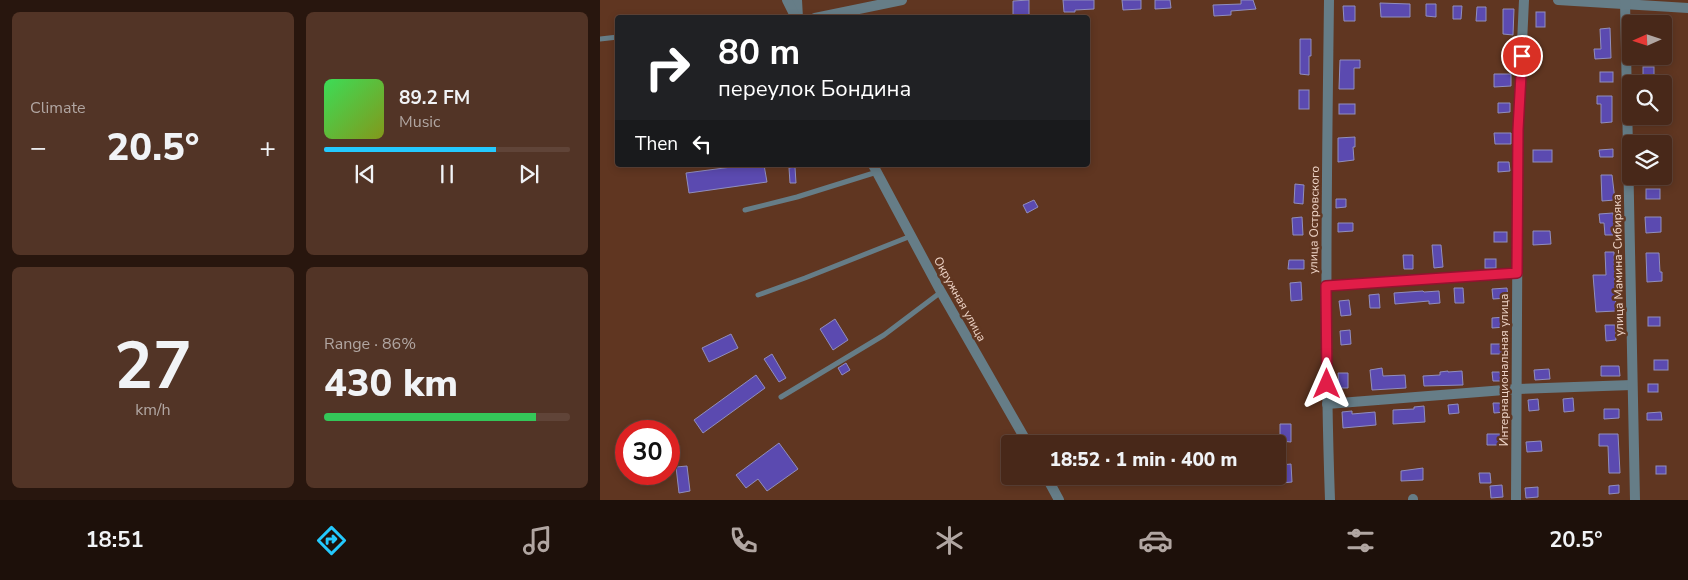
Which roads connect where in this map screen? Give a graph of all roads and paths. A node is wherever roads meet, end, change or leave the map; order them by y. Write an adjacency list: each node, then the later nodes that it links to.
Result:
1 (787, 0): 9 (street)
2 (797, 0): 10 (street)
3 (902, 0): 11 (street)
4 (1329, 0): 18 (street, улица Островского)
5 (1524, 0): 17 (street, Интернациональная улица)
6 (1558, 0): 7 (street)
7 (1625, 2): 8 (street); 21 (street, улица Мамина-Сибиряка)
8 (1688, 8)
9 (795, 15)
10 (797, 15)
11 (829, 15)
12 (615, 38): 13 (lane)
13 (600, 40)
14 (875, 168): 15 (lane); 16 (street, Окружная улица)
15 (745, 210)
16 (911, 236): 19 (street, Окружная улица); 20 (lane)
17 (1517, 273): 18 (street); 22 (street, Интернациональная улица)
18 (1326, 286): 24 (street, улица Островского)
19 (941, 292): 23 (lane); 25 (street, Окружная улица)
20 (758, 295)
21 (1632, 385): 22 (street); 30 (street, улица Мамина-Сибиряка)
22 (1517, 389): 24 (street); 29 (street, Интернациональная улица)
23 (781, 397)
24 (1327, 404): 28 (street, улица Островского)
25 (1023, 435)
26 (1051, 485): 27 (street)
27 (1060, 500)
28 (1330, 500)
29 (1516, 500)
30 (1634, 500)

